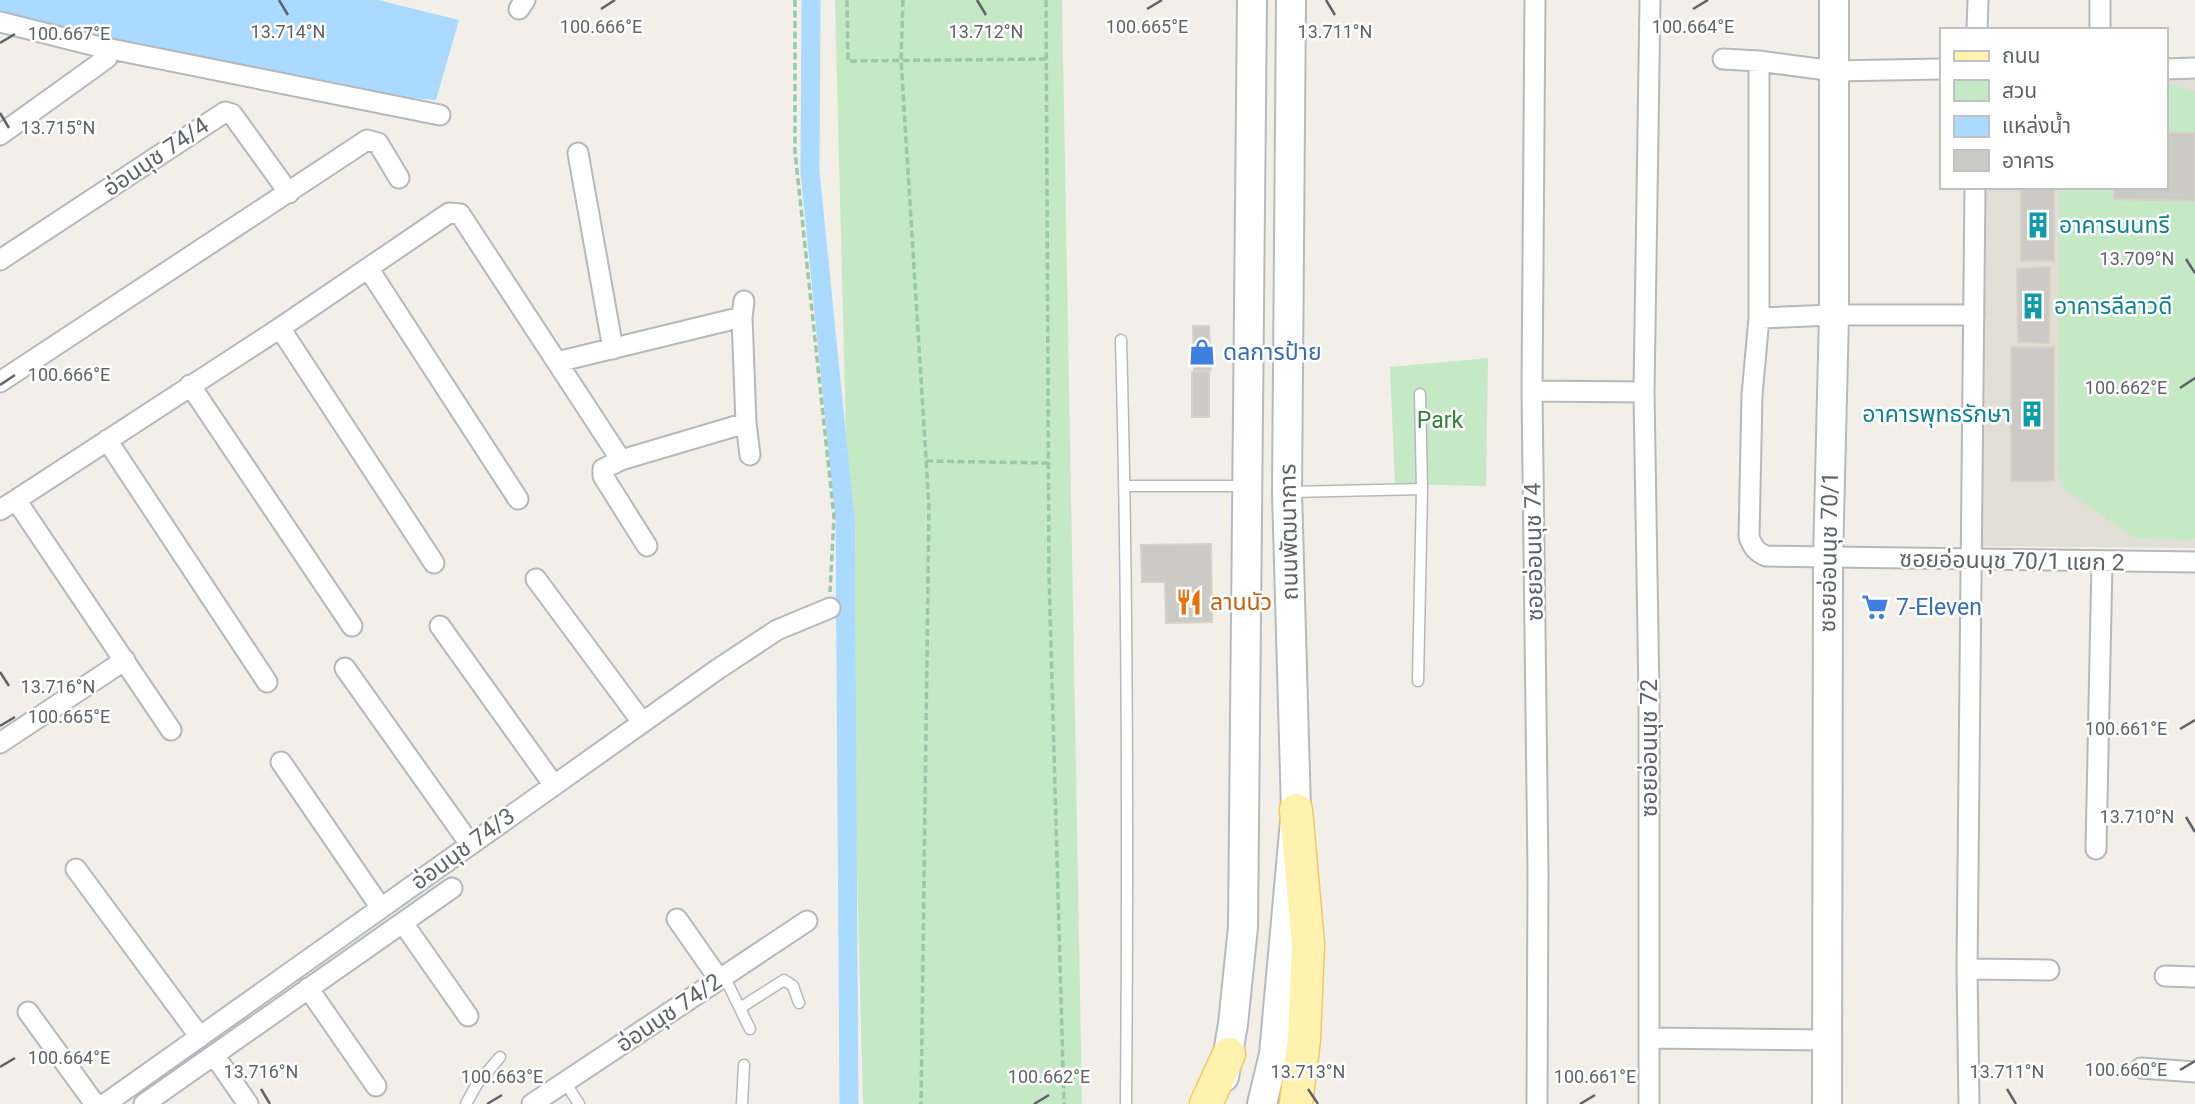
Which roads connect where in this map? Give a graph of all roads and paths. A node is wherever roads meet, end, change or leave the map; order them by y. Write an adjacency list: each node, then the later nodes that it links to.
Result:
1 (795, 0): 63 (path)
2 (847, 0): 18 (path)
3 (903, 0): 18 (path)
4 (1045, 0): 16 (path)
5 (1252, 0): 50 (main road, ถนนพัฒนาการ)
6 (1291, 0): 53 (main road, ถนนพัฒนาการ)
7 (1535, 0): 41 (street, ซอยอ่อนนุช 74)
8 (1650, 0): 42 (street, ซอยอ่อนนุช 72)
9 (1834, 0): 23 (main road, ซอยอ่อนนุช 70/1)
10 (1978, 0): 13 (street)
11 (2100, 0): 14 (street)
12 (0, 22): 24 (street)
13 (1977, 28)
14 (2100, 28)
15 (107, 58): 25 (street)
16 (1046, 59): 18 (path); 49 (path)
17 (1723, 59): 19 (street)
18 (901, 60): 48 (path)
19 (1759, 61): 23 (street); 34 (street, ซอยอ่อนนุช 70/1 แยก 2)
20 (2195, 68): 22 (street)
21 (1940, 69): 23 (street)
22 (2167, 69)
23 (1834, 71): 32 (main road, ซอยอ่อนนุช 70/1)
24 (440, 114)
25 (0, 135)
26 (579, 153): 37 (street)
27 (398, 177): 29 (street)
28 (1975, 189): 33 (street)
29 (289, 193): 30 (street, อ่อนนุช 74/4); 39 (street)
30 (0, 260)
31 (368, 268): 35 (street); 38 (street); 54 (street)
32 (1833, 315): 33 (street); 34 (street); 57 (main road, ซอยอ่อนนุช 70/1)
33 (1974, 316): 58 (street)
34 (1759, 318): 57 (street, ซอยอ่อนนุช 70/1 แยก 2)
35 (280, 328): 40 (street); 61 (street)
36 (1121, 340): 51 (lane)
37 (613, 349): 38 (street); 44 (street)
38 (557, 362): 47 (street)
39 (0, 382)
40 (190, 385): 45 (street); 64 (street)
41 (1532, 391): 42 (street); 121 (street, ซอยอ่อนนุช 74)
42 (1644, 392): 96 (street, ซอยอ่อนนุช 72)
43 (1420, 394): 52 (lane)
44 (746, 423): 46 (street); 47 (street)
45 (107, 440): 55 (street); 69 (street)
46 (750, 455)
47 (621, 460): 56 (street)
48 (926, 461): 49 (path); 114 (path)
49 (1048, 463): 115 (path)
50 (1247, 485): 51 (lane); 98 (main road, ถนนพัฒนาการ)
51 (1125, 486): 116 (lane)
52 (1422, 489): 53 (lane); 68 (lane)
53 (1287, 492): 75 (main road, ถนนพัฒนาการ)
54 (518, 499)
55 (8, 505): 66 (street)
56 (647, 546)
57 (1828, 559): 58 (street, ซอยอ่อนนุช 70/1 แยก 2); 97 (main road, ซอยอ่อนนุช 70/1)
58 (1970, 561): 59 (street, ซอยอ่อนนุช 70/1 แยก 2); 84 (street)
59 (2102, 562): 60 (street, ซอยอ่อนนุช 70/1 แยก 2); 77 (street)
60 (2195, 562)
61 (434, 563)
62 (536, 579): 70 (street)
63 (830, 608): 70 (street, อ่อนนุช 74/3)
64 (352, 626)
65 (440, 626): 74 (street)
66 (124, 660): 71 (street); 72 (street)
67 (345, 668): 76 (street)
68 (1418, 681)
69 (267, 682)
70 (642, 722): 74 (street, อ่อนนุช 74/3)
71 (171, 730)
72 (0, 743)
73 (281, 762): 80 (street)
74 (554, 783): 76 (street, อ่อนนุช 74/3)
75 (1296, 810): 119 (main road, ถนนพัฒนาการ); 120 (main road)
76 (470, 844): 80 (street, อ่อนนุช 74/3)
77 (2096, 849)
78 (76, 869): 95 (street)
79 (453, 888): 83 (street)
80 (381, 908): 95 (street, อ่อนนุช 74/3)
81 (677, 919): 88 (street)
82 (807, 921): 88 (street, อ่อนนุช 74/2)
83 (403, 923): 89 (street); 93 (street)
84 (1967, 969): 85 (street); 124 (street)
85 (2049, 970)
86 (2165, 976): 87 (street)
87 (2195, 977)
88 (722, 978): 91 (lane); 104 (street, อ่อนนุช 74/2)
89 (309, 988): 99 (street); 105 (street)
90 (799, 1003): 91 (lane)
91 (740, 1008): 94 (lane)
92 (28, 1012): 106 (street)
93 (468, 1016)
94 (750, 1030)
95 (200, 1037): 107 (street, อ่อนนุช 74/3)
96 (1649, 1038): 97 (street); 122 (street, ซอยอ่อนนุช 72)
97 (1827, 1040): 123 (main road, ซอยอ่อนนุช 70/1)
98 (1229, 1054): 117 (main road); 118 (main road, ถนนพัฒนาการ)
99 (214, 1055): 108 (street); 109 (street)
100 (500, 1057): 110 (lane)
101 (744, 1065): 113 (lane)
102 (2141, 1068): 103 (street)
103 (2195, 1072)
104 (565, 1082): 111 (street, อ่อนนุช 74/2); 112 (lane)
105 (376, 1086)
106 (96, 1104)
107 (105, 1104)
108 (144, 1104)
109 (248, 1104)
110 (466, 1104)
111 (532, 1104)
112 (579, 1104)
113 (743, 1104)
114 (921, 1104)
115 (1064, 1104)
116 (1126, 1104)
117 (1206, 1104)
118 (1218, 1104)
119 (1262, 1104)
120 (1296, 1104)
121 (1537, 1104)
122 (1649, 1104)
123 (1827, 1104)
124 (1969, 1104)

